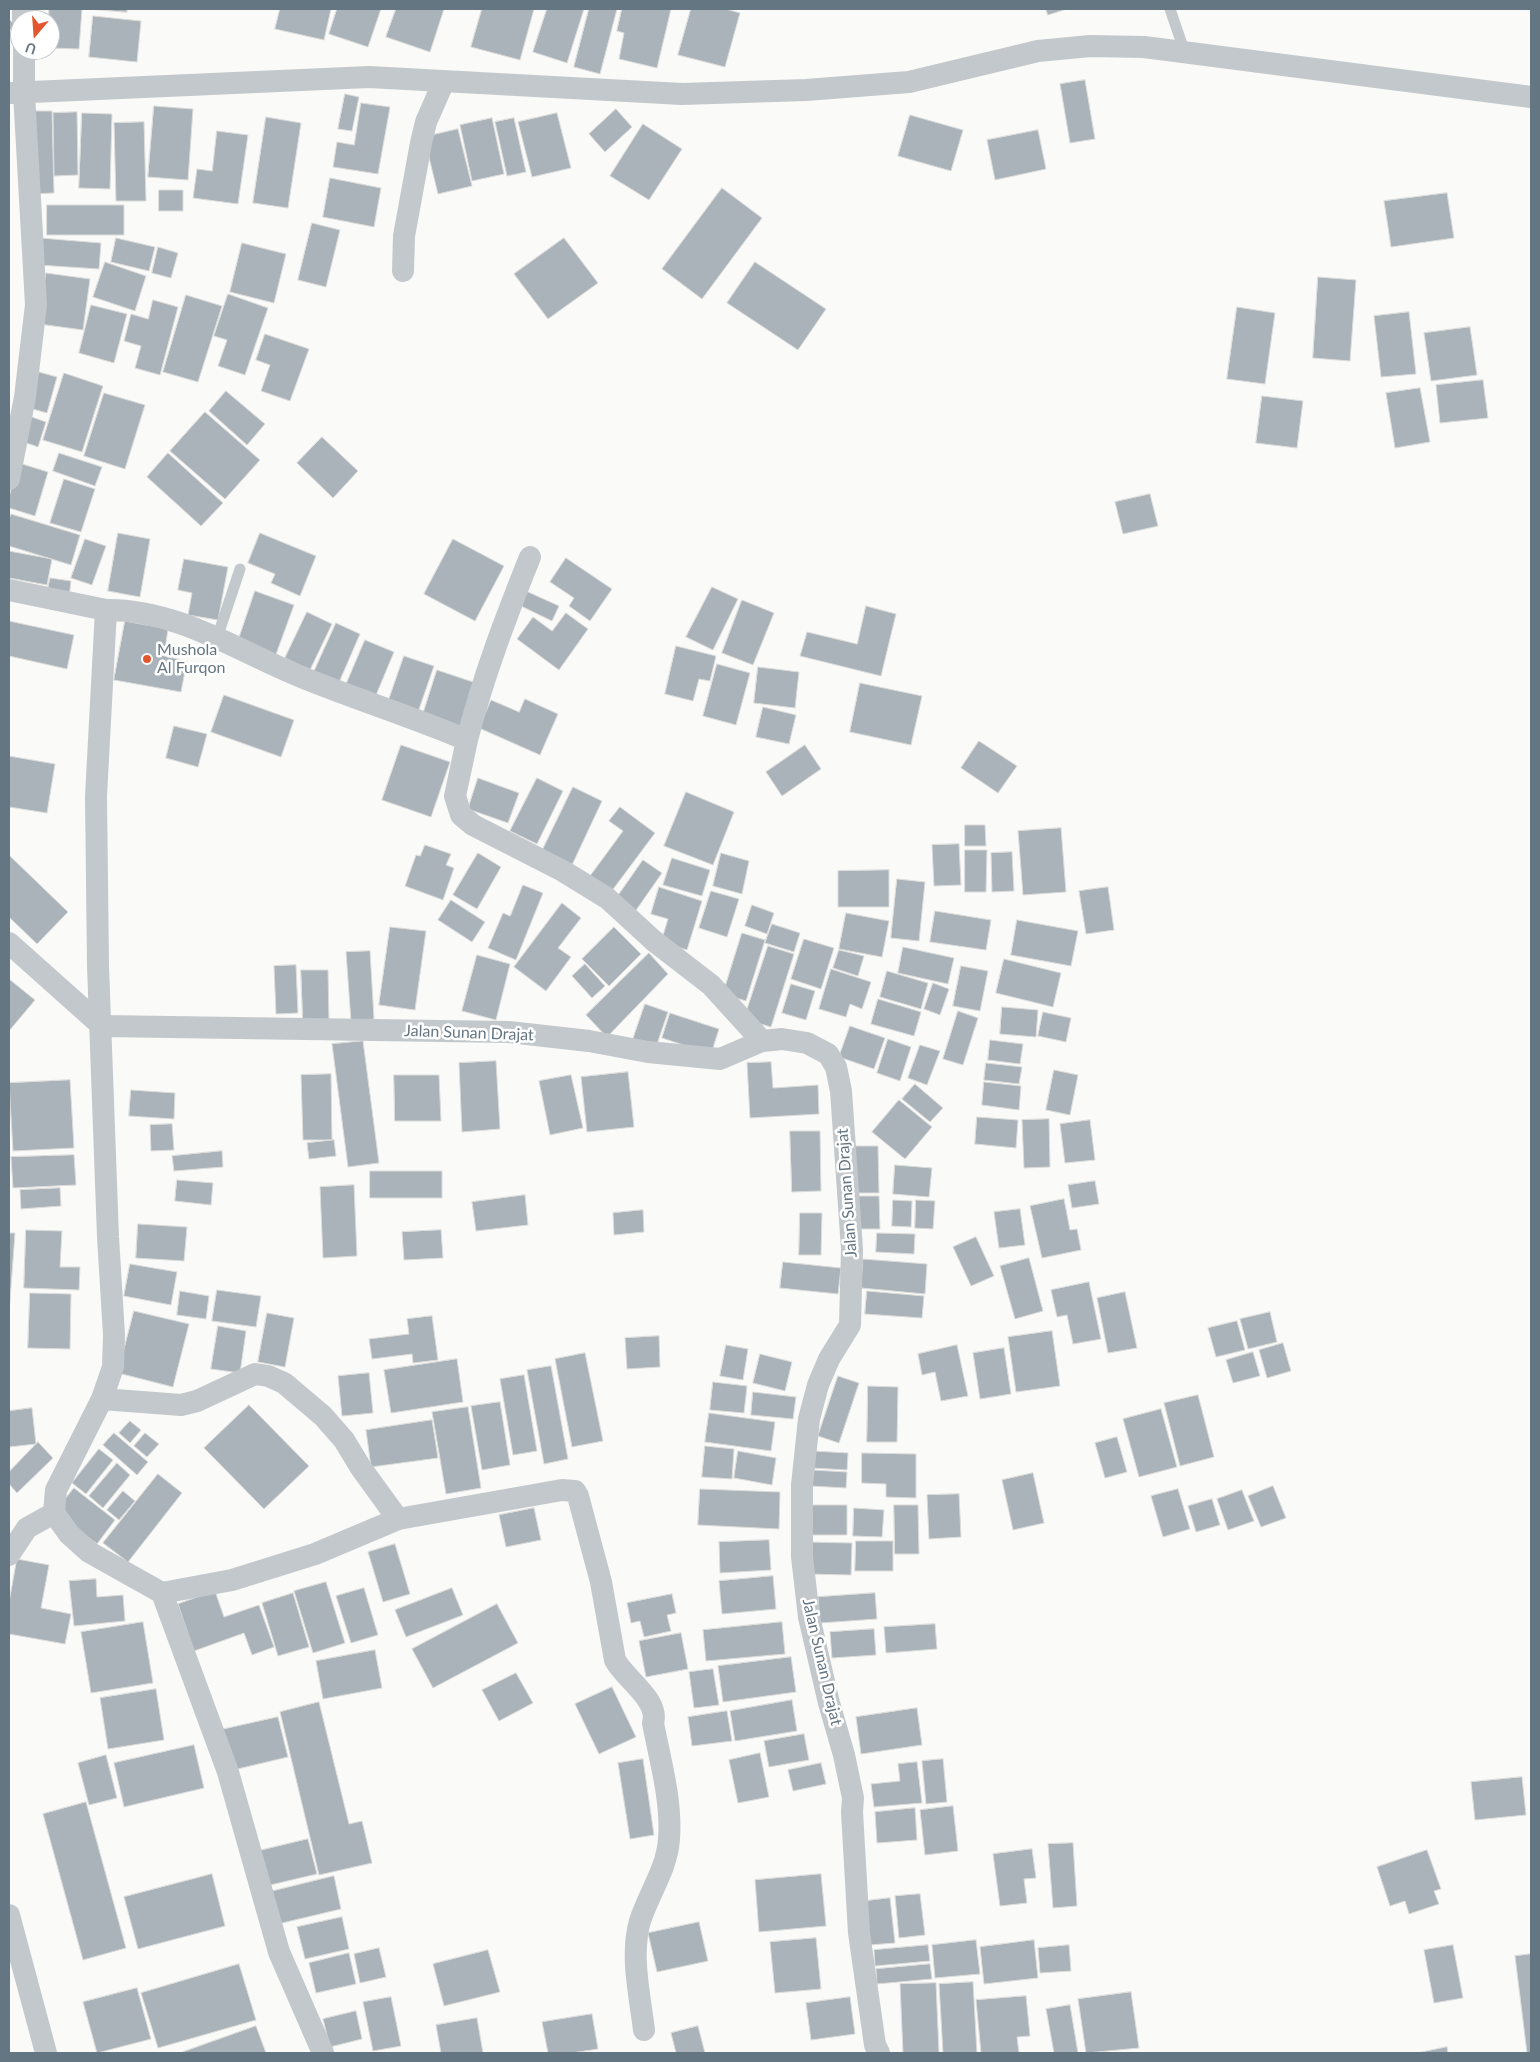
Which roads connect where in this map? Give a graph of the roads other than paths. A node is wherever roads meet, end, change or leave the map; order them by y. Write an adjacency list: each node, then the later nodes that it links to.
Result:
1 (1170, 9): 2 (lane)
2 (1185, 53): 4 (street); 6 (street)
3 (22, 60): 5 (street)
4 (444, 81): 5 (street); 7 (street)
5 (16, 93): 8 (street)
6 (1531, 97)
7 (403, 271)
8 (9, 479)
9 (530, 557): 14 (street)
10 (240, 569): 13 (lane)
11 (9, 590): 12 (street)
12 (106, 610): 13 (street); 16 (street)
13 (217, 638): 14 (street)
14 (467, 740): 17 (street)
15 (9, 943): 16 (street)
16 (102, 1026): 17 (street, Jalan Sunan Drajat); 18 (street)
17 (762, 1041): 27 (street, Jalan Sunan Drajat)
18 (102, 1400): 19 (street); 20 (street)
19 (54, 1513): 21 (street); 22 (street)
20 (398, 1519): 22 (street); 24 (street)
21 (9, 1555)
22 (162, 1593): 26 (street)
23 (9, 1915): 25 (street)
24 (644, 2030)
25 (46, 2053)
26 (323, 2053)
27 (879, 2053)

